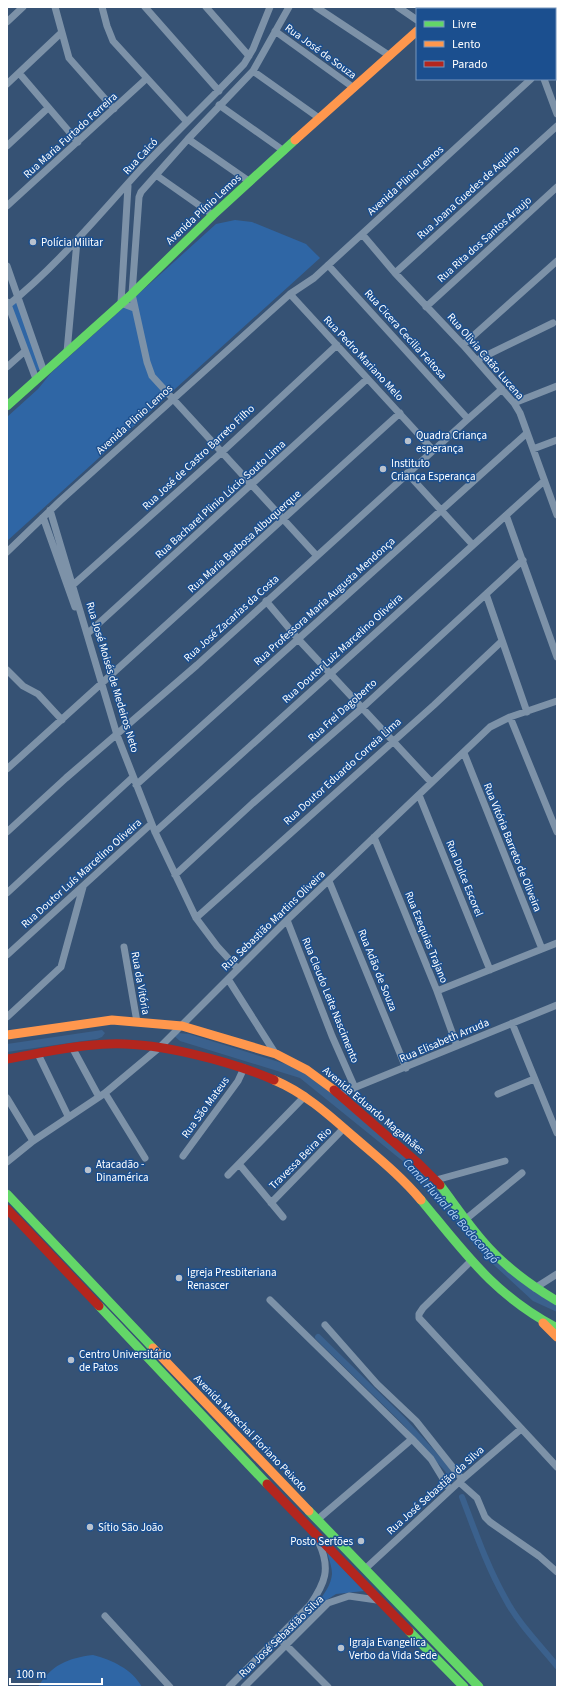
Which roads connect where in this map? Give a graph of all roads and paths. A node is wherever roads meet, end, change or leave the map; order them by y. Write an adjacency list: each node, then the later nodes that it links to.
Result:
1 (24, 7): 11 (street)
2 (55, 7): 14 (street)
3 (102, 7): 19 (street)
4 (145, 7): 24 (street)
5 (206, 7): 15 (street)
6 (270, 7): 15 (street, Rua Caicó)
7 (289, 7): 12 (street)
8 (316, 7): 16 (street)
9 (398, 7): 10 (street)
10 (416, 19)
11 (7, 22)
12 (275, 31): 17 (street); 23 (street, Rua José de Souza)
13 (416, 32): 16 (main road, Avenida Plínio Lemos)
14 (61, 33): 18 (street); 28 (street)
15 (249, 56): 24 (street, Rua Caicó)
16 (390, 56): 23 (main road, Avenida Plínio Lemos)
17 (253, 71): 26 (street); 30 (street)
18 (19, 73): 22 (street); 27 (street)
19 (146, 79): 28 (street, Rua Maria Furtado Ferreira); 31 (street)
20 (530, 80): 43 (street, Avenida Plinio Lemos)
21 (545, 80): 25 (street)
22 (7, 84)
23 (354, 88): 30 (main road, Avenida Plínio Lemos)
24 (219, 91): 31 (street, Rua Caicó)
25 (554, 98): 29 (street)
26 (219, 106): 33 (street); 36 (street)
27 (48, 108): 34 (street); 35 (street)
28 (114, 110): 34 (street, Rua Maria Furtado Ferreira)
29 (557, 114)
30 (319, 118): 36 (main road, Avenida Plínio Lemos)
31 (187, 122): 39 (street, Rua Caicó)
32 (557, 126): 48 (street, Rua Joana Guedes de Aquino)
33 (188, 139): 37 (street); 38 (street)
34 (78, 142): 41 (street, Rua Maria Furtado Ferreira)
35 (7, 146)
36 (284, 151): 38 (main road, Avenida Plínio Lemos)
37 (156, 175): 42 (street); 49 (street)
38 (250, 182): 42 (main road, Avenida Plínio Lemos)
39 (128, 186): 44 (street, Rua Caicó); 52 (street)
40 (557, 187): 54 (street, Rua Rita dos Santos Araujo)
41 (7, 206)
42 (214, 215): 49 (main road, Avenida Plínio Lemos)
43 (362, 234): 46 (street, Avenida Plinio Lemos); 48 (street, Rua Olivia Catão Lucena)
44 (77, 241): 51 (street, Rua Caicó); 60 (street)
45 (557, 261): 58 (street)
46 (328, 265): 50 (street, Avenida Plinio Lemos); 72 (street, Rua Cicera Cecilia Feitosa)
47 (7, 266): 51 (street)
48 (395, 274): 54 (street, Rua Olivia Catão Lucena)
49 (132, 294): 52 (main road, Avenida Plínio Lemos); 55 (street)
50 (290, 294): 57 (street, Rua Pedro Mariano Melo); 68 (street, Avenida Plinio Lemos)
51 (18, 298): 53 (street, Rua Caicó); 63 (street)
52 (121, 303): 55 (street); 60 (main road, Avenida Plínio Lemos)
53 (7, 304): 59 (street)
54 (426, 307): 58 (street, Rua Olivia Catão Lucena)
55 (134, 308): 68 (street)
56 (553, 323): 61 (street)
57 (337, 345): 65 (street, Rua Pedro Mariano Melo); 77 (street, Rua José de Castro Barreto Filho)
58 (463, 345): 61 (street, Rua Olivia Catão Lucena)
59 (25, 351): 62 (street); 64 (street)
60 (67, 352): 63 (main road, Avenida Plínio Lemos)
61 (477, 360): 67 (street, Rua Olivia Catão Lucena)
62 (7, 367)
63 (44, 372): 64 (main road, Avenida Plínio Lemos)
64 (36, 379): 70 (main road, Avenida Plínio Lemos)
65 (367, 380): 71 (street, Rua Pedro Mariano Melo); 80 (street, Rua Bacharel Plinio Lúcio Souto Lima)
66 (557, 386): 69 (street)
67 (502, 390): 69 (street, Rua Olivia Catão Lucena); 72 (street, Rua José Zacarias da Costa)
68 (174, 398): 77 (street); 82 (street, Avenida Plinio Lemos)
69 (514, 402): 73 (street, Rua Olivia Catão Lucena)
70 (7, 406)
71 (400, 413): 75 (street, Rua Pedro Mariano Melo); 86 (street, Rua Maria Barbosa Albuquerque)
72 (468, 419): 75 (street, Rua José Zacarias da Costa)
73 (527, 433): 76 (street, Rua Olivia Catão Lucena); 81 (street, Rua Professora Maria Augusta Mendonça)
74 (557, 440): 76 (street)
75 (433, 450): 78 (street, Rua José Zacarias da Costa)
76 (533, 450): 79 (street, Rua Olivia Catão Lucena)
77 (222, 452): 80 (street); 91 (street, Rua José de Castro Barreto Filho)
78 (407, 473): 81 (street); 89 (street, Rua José Zacarias da Costa)
79 (544, 481): 83 (street, Rua Doutor Luiz Marcelino Oliveira); 84 (street, Rua Olivia Catão Lucena)
80 (252, 485): 86 (street); 94 (street, Rua Bacharel Plinio Lúcio Souto Lima)
81 (442, 509): 87 (street); 95 (street, Rua Professora Maria Augusta Mendonça)
82 (50, 510): 85 (street, Avenida Plinio Lemos); 91 (street, Rua José Moisés de Medeiros Neto)
83 (506, 515): 87 (street, Rua Doutor Luiz Marcelino Oliveira); 90 (street)
84 (557, 515)
85 (43, 517): 88 (street, Avenida Plinio Lemos); 101 (street)
86 (283, 520): 89 (street); 101 (street, Rua Maria Barbosa Albuquerque)
87 (472, 544): 100 (street, Rua Doutor Luiz Marcelino Oliveira)
88 (7, 552)
89 (317, 556): 93 (street, Rua José Zacarias da Costa)
90 (523, 560): 92 (street, Rua Frei Dagoberto); 97 (street)
91 (73, 585): 94 (street, Rua José Moisés de Medeiros Neto)
92 (486, 594): 96 (street); 103 (street, Rua Frei Dagoberto)
93 (266, 601): 95 (street); 107 (street, Rua José Zacarias da Costa)
94 (87, 634): 101 (street, Rua José Moisés de Medeiros Neto)
95 (299, 640): 100 (street); 113 (street, Rua Professora Maria Augusta Mendonça)
96 (502, 641): 104 (street); 108 (street, Rua Doutor Eduardo Correia Lima)
97 (555, 647): 98 (street)
98 (557, 657)
99 (7, 670): 106 (street)
100 (331, 674): 103 (street); 117 (street, Rua Doutor Luiz Marcelino Oliveira)
101 (102, 684): 106 (street, Rua Maria Barbosa Albuquerque); 107 (street, Rua José Moisés de Medeiros Neto)
102 (557, 701): 104 (street, Rua Sebastião Martins Oliveira)
103 (362, 708): 108 (street); 120 (street, Rua Frei Dagoberto)
104 (527, 712): 105 (street, Rua Sebastião Martins Oliveira)
105 (510, 717): 109 (street, Rua Sebastião Martins Oliveira); 118 (street)
106 (62, 720): 110 (street, Rua Maria Barbosa Albuquerque)
107 (117, 735): 111 (street, Rua José Moisés de Medeiros Neto); 116 (street, Rua José Zacarias da Costa)
108 (392, 741): 112 (street); 124 (street, Rua Doutor Eduardo Correia Lima)
109 (464, 753): 112 (street, Rua Sebastião Martins Oliveira); 128 (street, Rua Vitória Barreto de Oliveira)
110 (8, 766)
111 (133, 777): 113 (street, Rua José Moisés de Medeiros Neto); 123 (street)
112 (431, 782): 114 (street, Rua Sebastião Martins Oliveira)
113 (136, 786): 115 (street, Rua José Moisés de Medeiros Neto)
114 (419, 794): 119 (street, Rua Sebastião Martins Oliveira); 131 (street, Rua Dulce Escorel)
115 (151, 824): 117 (street, Rua José Moisés de Medeiros Neto); 122 (street, Rua Doutor Luís Marcelino Oliveira)
116 (7, 832)
117 (154, 832): 120 (street, Rua José Moisés de Medeiros Neto)
118 (557, 832)
119 (374, 837): 121 (street, Rua Sebastião Martins Oliveira); 133 (street, Rua Ezequias Trajano)
120 (175, 875): 124 (street, Rua José Moisés de Medeiros Neto)
121 (329, 881): 125 (street, Rua Sebastião Martins Oliveira); 147 (street, Rua Adão de Souza)
122 (83, 887): 129 (street, Rua Doutor Luís Marcelino Oliveira); 135 (street)
123 (7, 893)
124 (196, 918): 130 (street, Rua José Moisés de Medeiros Neto)
125 (287, 920): 130 (street, Rua Sebastião Martins Oliveira); 149 (street, Rua Cleudo Leite Nascimento)
126 (557, 943): 128 (street)
127 (124, 947): 136 (street, Rua da Vitória)
128 (542, 949): 131 (street)
129 (7, 955)
130 (238, 969): 132 (street, Rua Sebastião Martins Oliveira)
131 (490, 970): 133 (street)
132 (228, 979): 138 (street, Rua Sebastião Martins Oliveira); 144 (street)
133 (437, 991): 140 (street, Rua Ezequias Trajano)
134 (557, 1005): 137 (street, Rua Elisabeth Arruda)
135 (7, 1017)
136 (137, 1022): 138 (main road, Avenida Eduardo Magalhães); 139 (main road, Avenida Eduardo Magalhães)
137 (512, 1023): 140 (street, Rua Elisabeth Arruda); 148 (street)
138 (182, 1026): 141 (street, Rua Sebastião Martins Oliveira); 144 (main road, Avenida Eduardo Magalhães)
139 (7, 1035)
140 (457, 1046): 147 (street, Rua Elisabeth Arruda)
141 (160, 1047): 142 (main road); 146 (main road); 152 (street, Rua Sebastião Martins Oliveira)
142 (73, 1049): 143 (main road); 152 (street)
143 (38, 1054): 145 (main road); 155 (street)
144 (276, 1054): 150 (main road, Avenida Eduardo Magalhães)
145 (7, 1059)
146 (244, 1068): 153 (main road); 159 (street, Rua São Mateus)
147 (406, 1068): 149 (street, Rua Elisabeth Arruda)
148 (534, 1079): 151 (street); 157 (street)
149 (355, 1088): 150 (street, Rua Elisabeth Arruda)
150 (339, 1094): 166 (main road, Avenida Eduardo Magalhães)
151 (498, 1094)
152 (102, 1095): 155 (street, Rua Sebastião Martins Oliveira); 160 (street)
153 (305, 1096): 156 (main road); 163 (street)
154 (7, 1098): 158 (street)
155 (68, 1116): 158 (street, Rua Sebastião Martins Oliveira)
156 (344, 1128): 168 (street, Travessa Beira Rio); 172 (main road)
157 (557, 1133)
158 (33, 1141): 162 (street, Rua Sebastião Martins Oliveira)
159 (183, 1156)
160 (145, 1158)
161 (505, 1161): 166 (street)
162 (7, 1162)
163 (239, 1164): 165 (street); 168 (street, Travessa Beira Rio)
164 (522, 1173): 171 (street)
165 (228, 1175)
166 (436, 1180): 171 (main road, Avenida Eduardo Magalhães)
167 (7, 1194): 186 (main road, Avenida Marechal Floriano Peixoto)
168 (271, 1203): 170 (street, Travessa Beira Rio)
169 (7, 1209): 187 (main road, Avenida Marechal Floriano Peixoto)
170 (283, 1217)
171 (466, 1219): 174 (main road, Avenida Eduardo Magalhães)
172 (470, 1262): 177 (main road); 181 (street)
173 (557, 1274): 174 (street)
174 (535, 1288): 176 (main road, Avenida Eduardo Magalhães)
175 (270, 1300): 182 (street)
176 (557, 1302)
177 (540, 1320): 179 (main road); 180 (main road)
178 (325, 1325): 184 (street)
179 (557, 1328)
180 (557, 1337)
181 (521, 1429): 183 (street); 184 (street, Rua José Sebastião da Silva)
182 (412, 1439): 185 (street); 186 (street)
183 (557, 1467)
184 (460, 1480): 185 (street, Rua José Sebastião da Silva); 189 (street)
185 (450, 1490): 188 (street, Rua José Sebastião da Silva)
186 (317, 1520): 188 (main road, Avenida Marechal Floriano Peixoto)
187 (314, 1534): 190 (main road, Avenida Marechal Floriano Peixoto); 192 (street, Rua José Sebastião Silva)
188 (365, 1569): 199 (main road, Avenida Marechal Floriano Peixoto)
189 (557, 1572)
190 (380, 1601): 193 (street, Rua José Sebastião Silva); 198 (main road, Avenida Marechal Floriano Peixoto)
191 (105, 1616): 194 (street)
192 (278, 1637): 193 (street); 195 (street, Rua José Sebastião Silva)
193 (286, 1645): 196 (street, Rua José Sebastião Silva); 197 (street)
194 (170, 1687)
195 (229, 1687)
196 (244, 1687)
197 (328, 1687)
198 (464, 1687)
199 (479, 1687)

